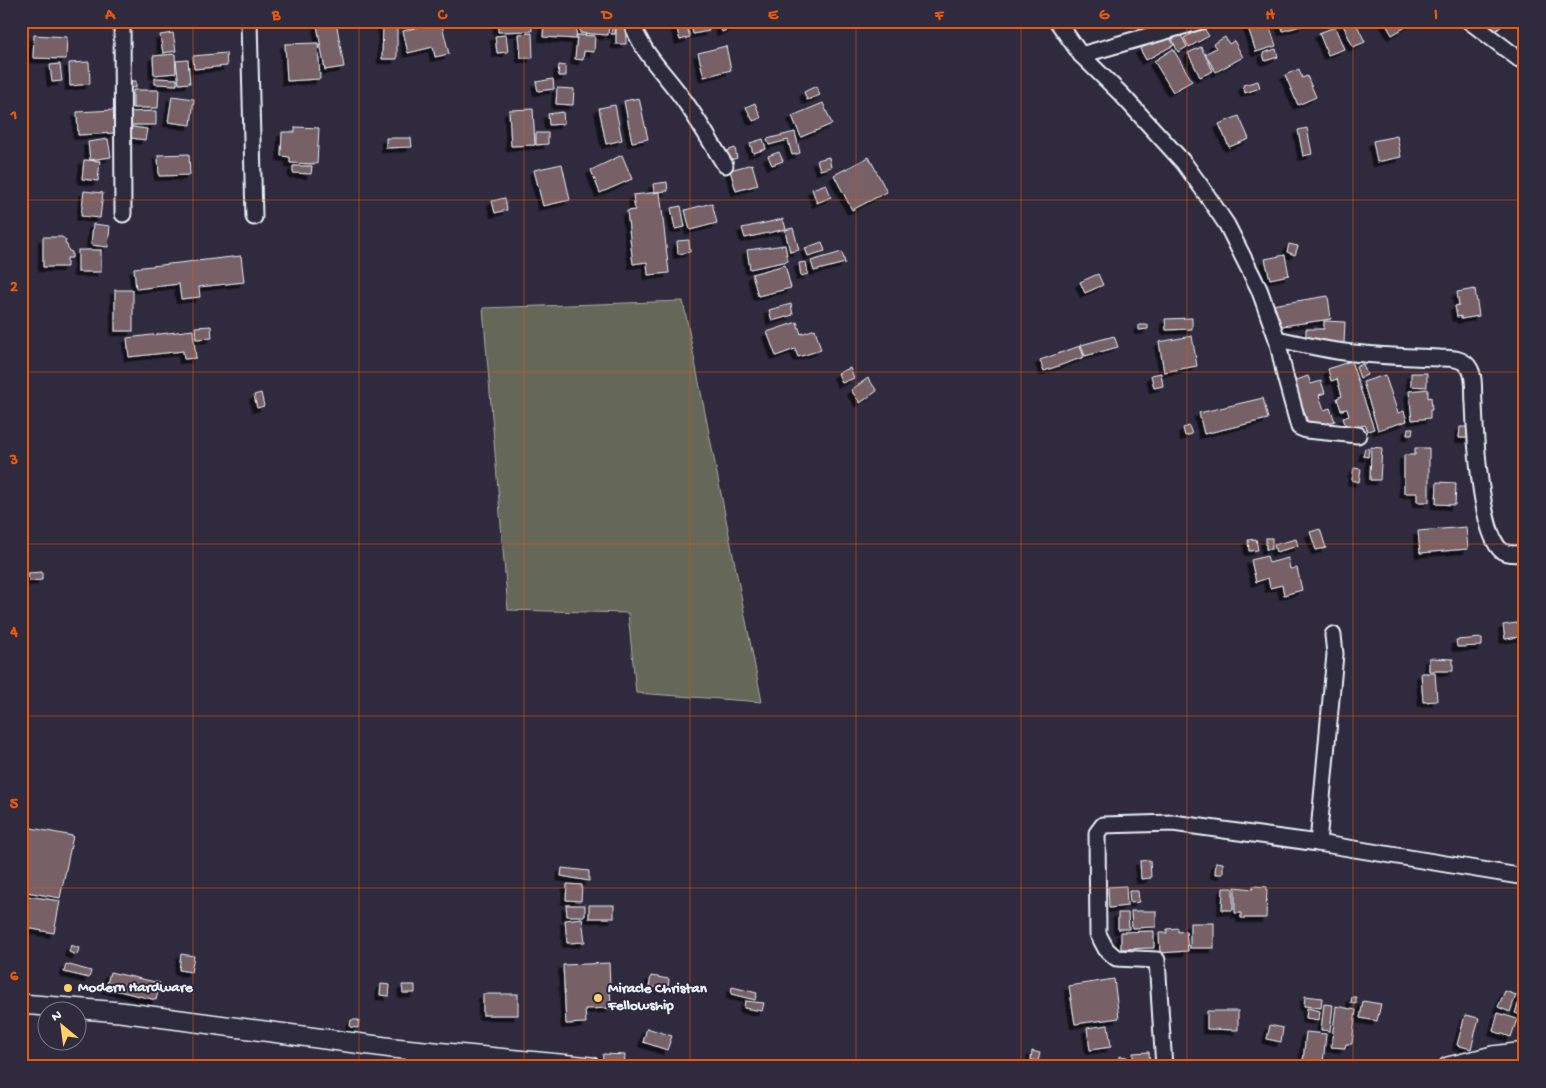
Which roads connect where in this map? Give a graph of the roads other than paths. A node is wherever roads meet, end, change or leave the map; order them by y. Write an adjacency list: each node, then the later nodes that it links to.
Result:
1 (122, 21): 10 (street)
2 (249, 21): 11 (street)
3 (631, 21): 9 (street)
4 (1056, 21): 7 (street)
5 (1200, 21): 7 (street)
6 (1469, 21): 8 (street)
7 (1081, 55): 12 (street)
8 (1525, 61)
9 (725, 164)
10 (123, 214)
11 (254, 218)
12 (1277, 339): 13 (street); 14 (street)
13 (1358, 435)
14 (1525, 553)
15 (1333, 634): 16 (street)
16 (1318, 843): 17 (street); 22 (street)
17 (1525, 877)
18 (21, 1004): 21 (street)
19 (1525, 1052): 20 (street)
20 (1491, 1061): 23 (street)
21 (591, 1067)
22 (1164, 1067)
23 (1448, 1067)

